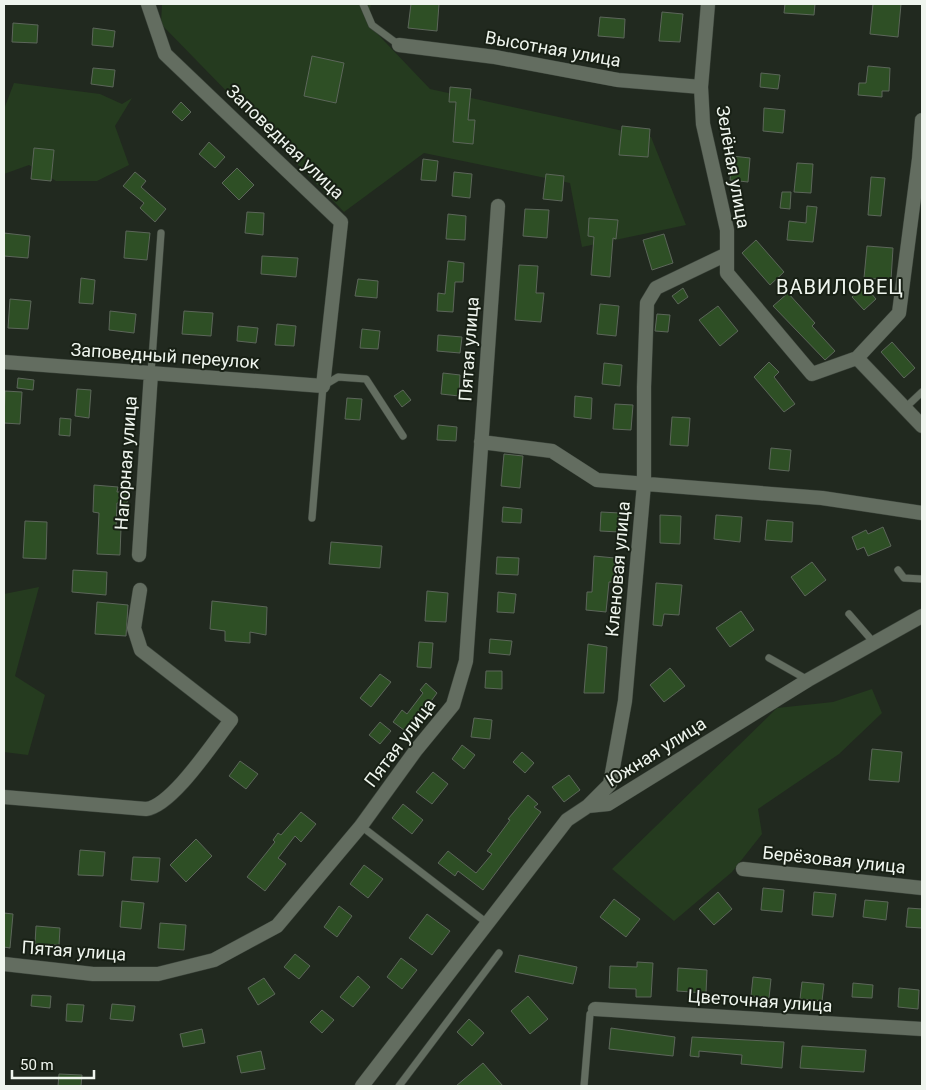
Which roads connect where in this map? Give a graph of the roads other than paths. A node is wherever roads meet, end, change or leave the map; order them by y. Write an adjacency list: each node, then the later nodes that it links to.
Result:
1 (148, 4): 13 (street, Заповедная улица)
2 (363, 4): 4 (lane)
3 (708, 4): 5 (street, Зелёная улица)
4 (399, 45): 5 (street, Высотная улица)
5 (701, 87): 9 (street, Зелёная улица)
6 (922, 120): 10 (street)
7 (498, 206): 18 (street, Пятая улица)
8 (161, 233): 12 (lane)
9 (727, 254): 10 (street, Зелёная улица); 19 (street)
10 (857, 358): 15 (street)
11 (4, 362): 12 (street, Заповедный переулок)
12 (151, 373): 13 (street, Заповедный переулок); 22 (street, Нагорная улица)
13 (323, 386): 17 (lane); 21 (lane)
14 (922, 392): 15 (lane)
15 (905, 408): 16 (street)
16 (922, 426)
17 (403, 436)
18 (481, 442): 19 (street); 33 (street, Пятая улица)
19 (644, 484): 20 (street, Кленовая улица); 32 (street, Кленовая улица)
20 (922, 513)
21 (312, 518)
22 (139, 555)
23 (898, 570): 24 (lane)
24 (922, 579)
25 (140, 590): 31 (street)
26 (849, 614): 28 (lane)
27 (922, 616): 28 (street, Южная улица)
28 (876, 644): 30 (street, Южная улица)
29 (769, 658): 30 (lane)
30 (808, 680): 32 (street, Южная улица)
31 (4, 797)
32 (588, 806): 36 (street, Южная улица)
33 (362, 826): 36 (lane); 38 (street, Пятая улица)
34 (743, 869): 35 (street, Берёзовая улица)
35 (922, 888)
36 (487, 923): 41 (street, Южная улица)
37 (499, 953): 42 (lane)
38 (4, 964)
39 (595, 1009): 40 (street, Цветочная улица); 43 (lane)
40 (922, 1030)
41 (362, 1086)
42 (399, 1086)
43 (584, 1086)

